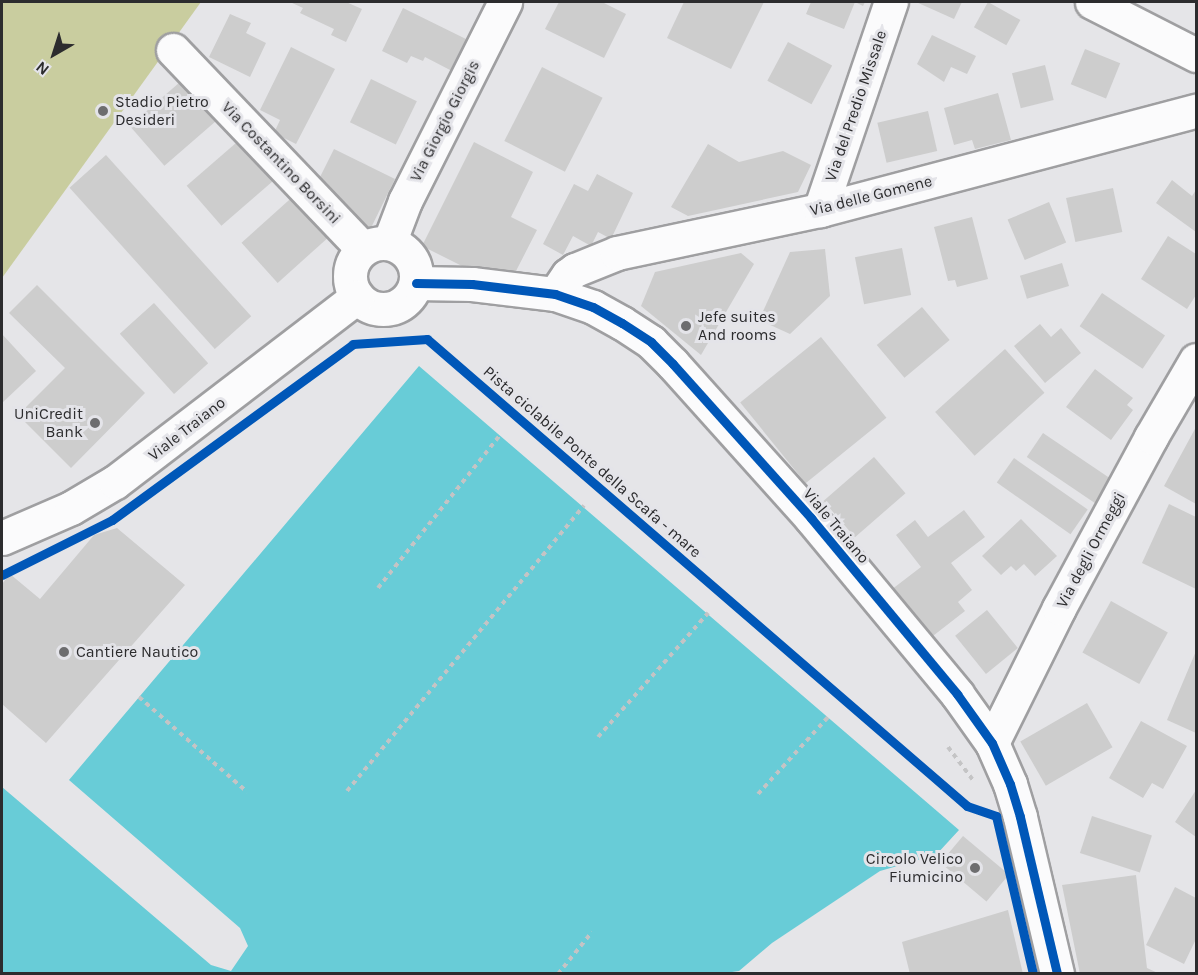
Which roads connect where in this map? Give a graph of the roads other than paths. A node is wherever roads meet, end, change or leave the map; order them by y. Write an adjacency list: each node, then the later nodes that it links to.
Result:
1 (505, 2): 8 (street, Via Giorgio Giorgis)
2 (891, 2): 7 (street, Via del Predio Missale)
3 (1092, 2): 5 (street)
4 (173, 50): 8 (street, Via Costantino Borsini)
5 (1197, 55)
6 (1197, 111): 7 (street, Via delle Gomene)
7 (820, 210): 10 (street, Via delle Gomene)
8 (376, 246): 9 (street); 11 (street)
9 (416, 283): 10 (street, Viale Traiano); 11 (street)
10 (555, 294): 14 (street, Viale Traiano)
11 (357, 297): 13 (street, Viale Traiano)
12 (1197, 360): 14 (street, Via degli Ormeggi)
13 (2, 538)
14 (992, 743): 15 (street, Viale Traiano)
15 (1057, 974)

